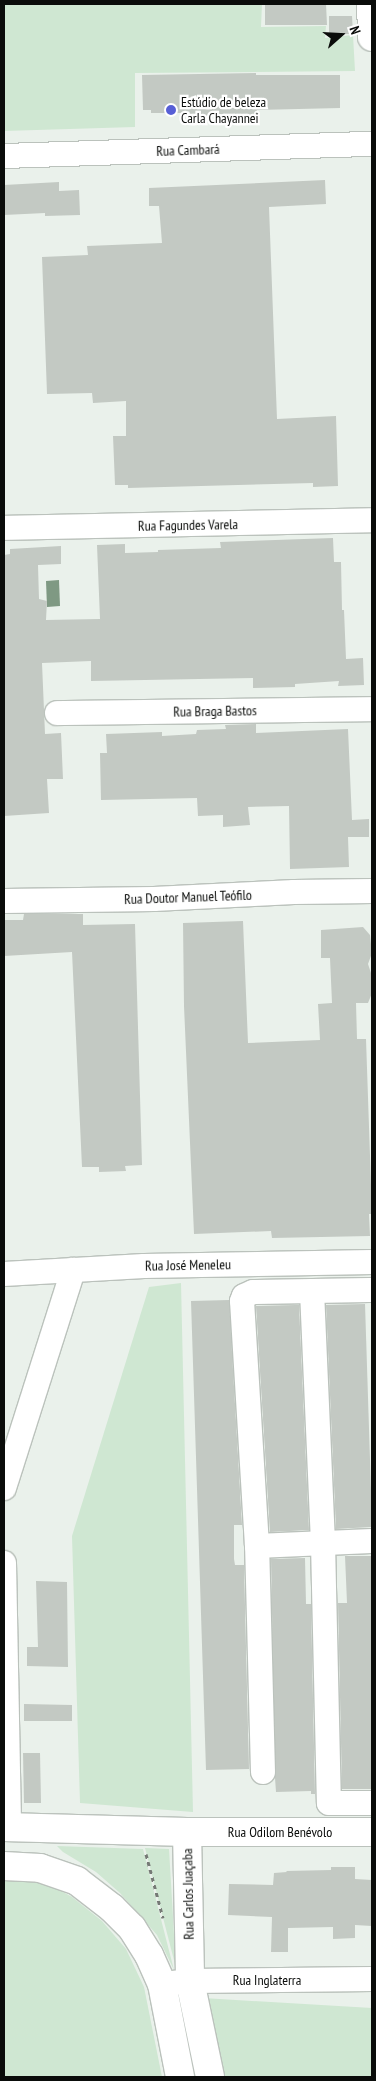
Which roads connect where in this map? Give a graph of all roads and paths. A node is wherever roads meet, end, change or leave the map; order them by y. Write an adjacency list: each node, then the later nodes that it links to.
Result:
1 (372, 4): 2 (street)
2 (372, 37)
3 (372, 144): 4 (street, Rua Cambará)
4 (4, 156)
5 (372, 520): 6 (street, Rua Fagundes Varela)
6 (4, 528)
7 (372, 709): 8 (street, Rua Braga Bastos)
8 (57, 713)
9 (372, 892): 10 (street, Rua Doutor Manuel Teófilo)
10 (4, 901)
11 (372, 1262): 12 (street, Rua José Meneleu)
12 (73, 1270): 13 (street, Rua José Meneleu); 16 (street)
13 (4, 1274)
14 (372, 1290): 15 (street)
15 (312, 1291): 18 (street); 19 (street)
16 (4, 1488)
17 (372, 1541): 18 (street)
18 (323, 1543): 19 (street); 22 (street)
19 (257, 1546): 21 (street)
20 (4, 1563): 23 (street)
21 (263, 1772)
22 (372, 1802)
23 (6, 1828): 24 (street, Rua Carlos Juaçaba)
24 (187, 1832): 25 (street, Rua Odilom Benévolo); 27 (street, Rua Carlos Juaçaba)
25 (372, 1832)
26 (4, 1866): 29 (street)
27 (190, 1980): 28 (street, Rua Inglaterra); 29 (street, Rua Inglaterra); 31 (street, Rua Carlos Juaçaba)
28 (372, 1980)
29 (162, 1984): 30 (street)
30 (180, 2077)
31 (210, 2077)

